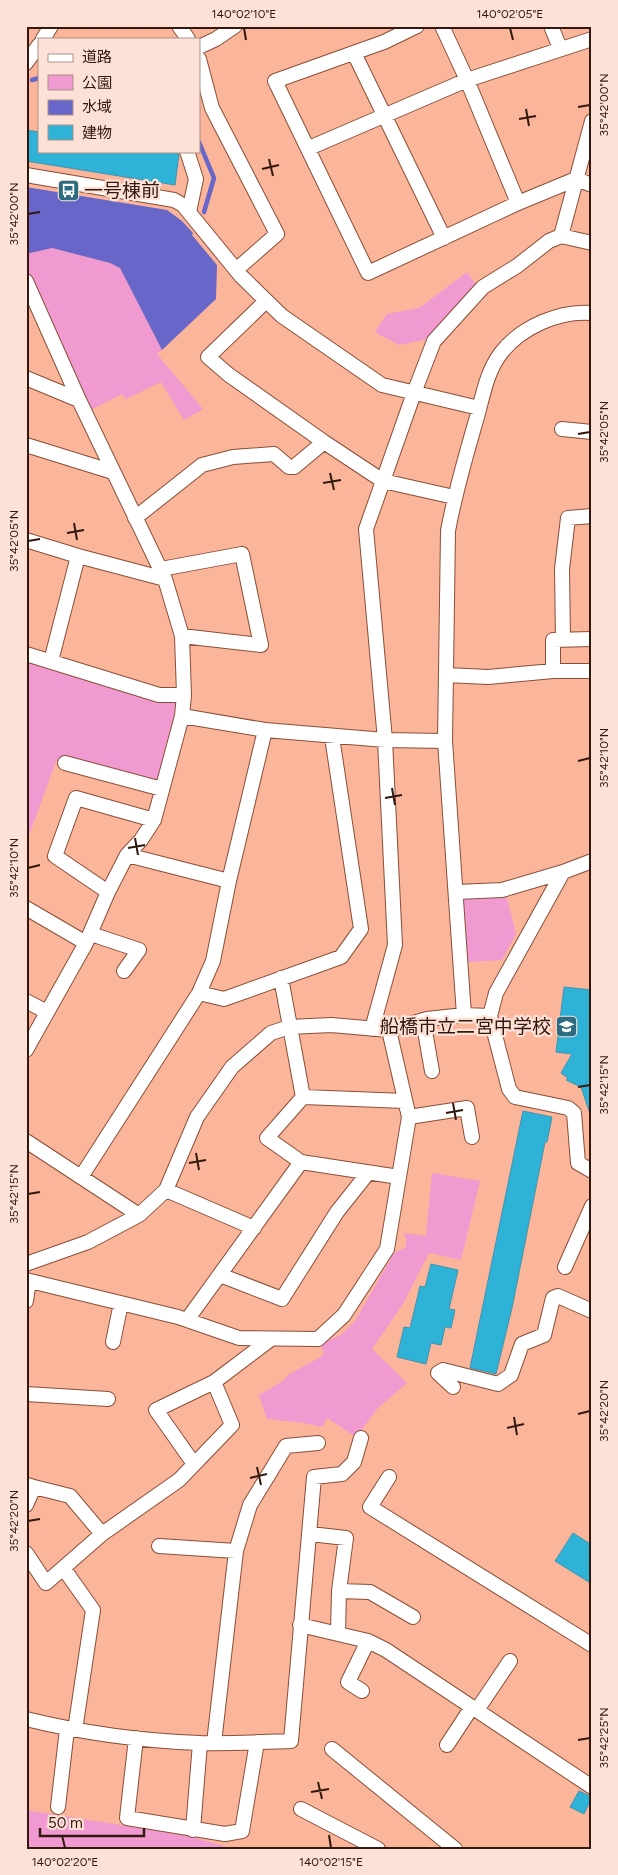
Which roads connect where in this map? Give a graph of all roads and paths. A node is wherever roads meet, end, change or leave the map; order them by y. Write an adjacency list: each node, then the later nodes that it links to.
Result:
1 (52, 26): 7 (street)
2 (179, 26): 8 (street)
3 (235, 26): 11 (street)
4 (417, 26): 13 (street)
5 (442, 26): 16 (street)
6 (550, 26): 12 (street)
7 (44, 38)
8 (187, 38)
9 (592, 39): 12 (street)
10 (38, 47): 14 (street)
11 (200, 47)
12 (560, 48): 16 (street)
13 (354, 53): 17 (street); 19 (street)
14 (30, 60)
15 (200, 63): 29 (street)
16 (467, 80): 17 (street); 24 (street)
17 (385, 115): 19 (street); 27 (street)
18 (592, 121): 22 (street)
19 (309, 148): 27 (street)
20 (187, 152): 25 (street)
21 (26, 175): 25 (street)
22 (576, 179): 23 (street); 24 (street); 26 (street)
23 (592, 184)
24 (518, 203): 27 (street)
25 (188, 212): 29 (street)
26 (562, 236): 28 (street); 34 (street)
27 (444, 238)
28 (592, 243)
29 (237, 269): 31 (street)
30 (26, 281): 35 (street)
31 (266, 301): 34 (street); 39 (street)
32 (592, 313): 36 (street)
33 (26, 378): 35 (street)
34 (414, 393): 36 (street); 42 (street)
35 (78, 400): 41 (street)
36 (480, 408): 43 (street)
37 (562, 429): 38 (street)
38 (592, 432)
39 (324, 442): 42 (street); 45 (street)
40 (26, 445): 41 (street)
41 (113, 472): 45 (street)
42 (383, 481): 43 (street); 61 (street)
43 (454, 497): 56 (street)
44 (592, 516): 51 (street)
45 (135, 518): 48 (street)
46 (26, 540): 47 (street)
47 (78, 556): 48 (street); 53 (street)
48 (163, 574): 49 (street); 49 (street)
49 (182, 636): 57 (street)
50 (592, 639): 51 (street)
51 (563, 640): 54 (street)
52 (26, 654): 53 (street)
53 (51, 661): 57 (street)
54 (553, 671): 55 (street); 56 (street)
55 (592, 671)
56 (446, 675): 62 (street)
57 (184, 695): 58 (street)
58 (182, 716): 59 (street); 64 (street)
59 (265, 730): 60 (street); 69 (street)
60 (332, 737): 61 (street); 75 (street)
61 (385, 740): 62 (street); 83 (street)
62 (445, 740): 71 (street)
63 (65, 763): 64 (street)
64 (162, 790): 65 (street)
65 (154, 820): 66 (street); 70 (street)
66 (127, 855): 69 (street); 70 (street)
67 (592, 861): 68 (street)
68 (563, 872): 71 (street); 80 (street)
69 (229, 882): 76 (street)
70 (108, 892): 73 (street)
71 (457, 892): 79 (street)
72 (26, 908): 73 (street)
73 (89, 939): 74 (street); 78 (street)
74 (124, 971)
75 (281, 978): 76 (street); 82 (street)
76 (200, 993): 95 (street)
77 (26, 1001): 78 (street)
78 (47, 1012): 85 (street)
79 (464, 1015): 80 (street); 81 (street)
80 (490, 1016): 93 (street)
81 (422, 1020): 84 (street); 86 (street)
82 (289, 1027): 83 (street); 87 (street); 97 (street)
83 (372, 1029): 84 (street)
84 (389, 1030): 88 (street)
85 (26, 1050)
86 (432, 1071)
87 (303, 1097): 88 (street); 92 (street)
88 (404, 1101): 89 (street)
89 (409, 1117): 90 (street); 96 (street)
90 (472, 1137)
91 (26, 1141): 95 (street)
92 (301, 1162): 94 (street); 100 (street)
93 (592, 1171)
94 (368, 1173): 96 (street); 103 (street)
95 (81, 1177): 99 (street)
96 (399, 1177): 109 (street)
97 (166, 1190): 99 (street); 100 (street)
98 (592, 1206): 102 (street)
99 (139, 1215): 101 (street)
100 (254, 1228): 103 (street)
101 (26, 1264)
102 (565, 1267)
103 (220, 1275): 108 (street)
104 (28, 1280): 105 (street); 106 (street)
105 (26, 1302)
106 (121, 1303): 108 (street); 110 (street)
107 (592, 1311): 112 (street)
108 (187, 1320): 109 (street)
109 (270, 1338): 111 (street)
110 (113, 1342)
111 (214, 1382): 117 (street); 117 (street)
112 (453, 1388)
113 (26, 1394): 114 (street)
114 (108, 1399)
115 (361, 1438): 122 (street)
116 (318, 1443): 124 (street)
117 (194, 1464): 121 (street)
118 (389, 1476): 132 (street)
119 (30, 1486): 120 (street); 121 (street)
120 (26, 1505)
121 (102, 1534): 126 (street)
122 (310, 1534): 127 (street); 129 (street)
123 (159, 1546): 124 (street)
124 (236, 1551): 140 (street)
125 (26, 1553): 126 (street)
126 (64, 1569): 137 (street)
127 (339, 1591): 128 (street); 130 (street)
128 (413, 1617)
129 (300, 1625): 130 (street); 139 (street)
130 (338, 1633): 131 (street)
131 (368, 1641): 134 (street); 135 (street)
132 (592, 1645)
133 (510, 1661): 135 (street)
134 (362, 1691)
135 (474, 1709): 141 (street); 143 (street)
136 (26, 1718): 137 (street)
137 (71, 1729): 138 (street); 144 (street)
138 (136, 1738): 140 (street); 146 (street)
139 (257, 1742): 140 (street); 146 (street)
140 (207, 1743): 146 (street)
141 (447, 1745)
142 (332, 1749): 148 (street)
143 (592, 1787)
144 (58, 1807)
145 (302, 1808): 147 (street)
146 (194, 1830)
147 (378, 1849)
148 (455, 1849)

